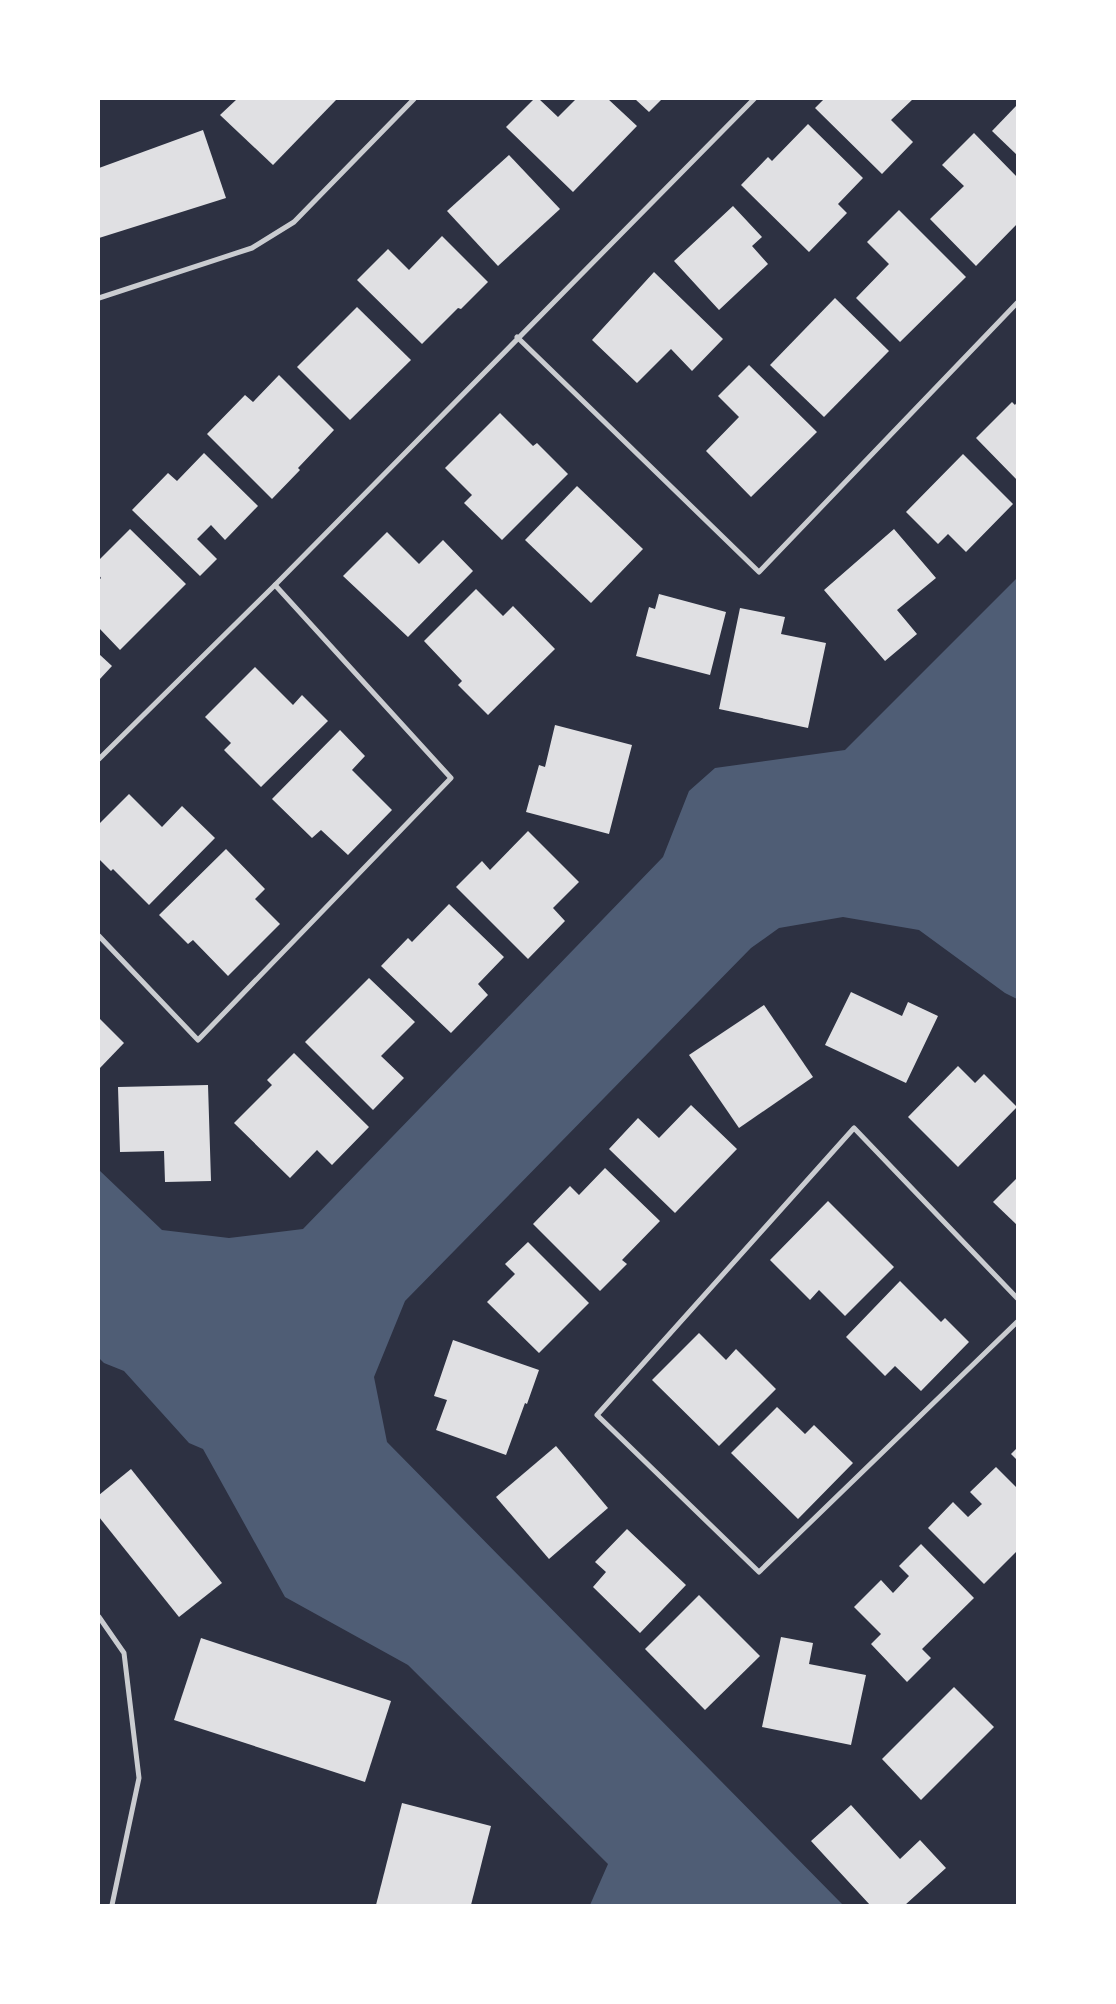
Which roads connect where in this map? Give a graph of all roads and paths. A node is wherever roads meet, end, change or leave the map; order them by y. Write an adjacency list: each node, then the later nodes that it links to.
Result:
1 (414, 99): 3 (street)
2 (754, 99): 5 (street)
3 (99, 298)
4 (1017, 303): 5 (street)
5 (517, 338): 6 (street)
6 (275, 585): 7 (street); 8 (street)
7 (99, 760)
8 (99, 936)
9 (1017, 1298): 10 (street)
10 (1017, 1322)
11 (99, 1617): 12 (street)
12 (112, 1905)

